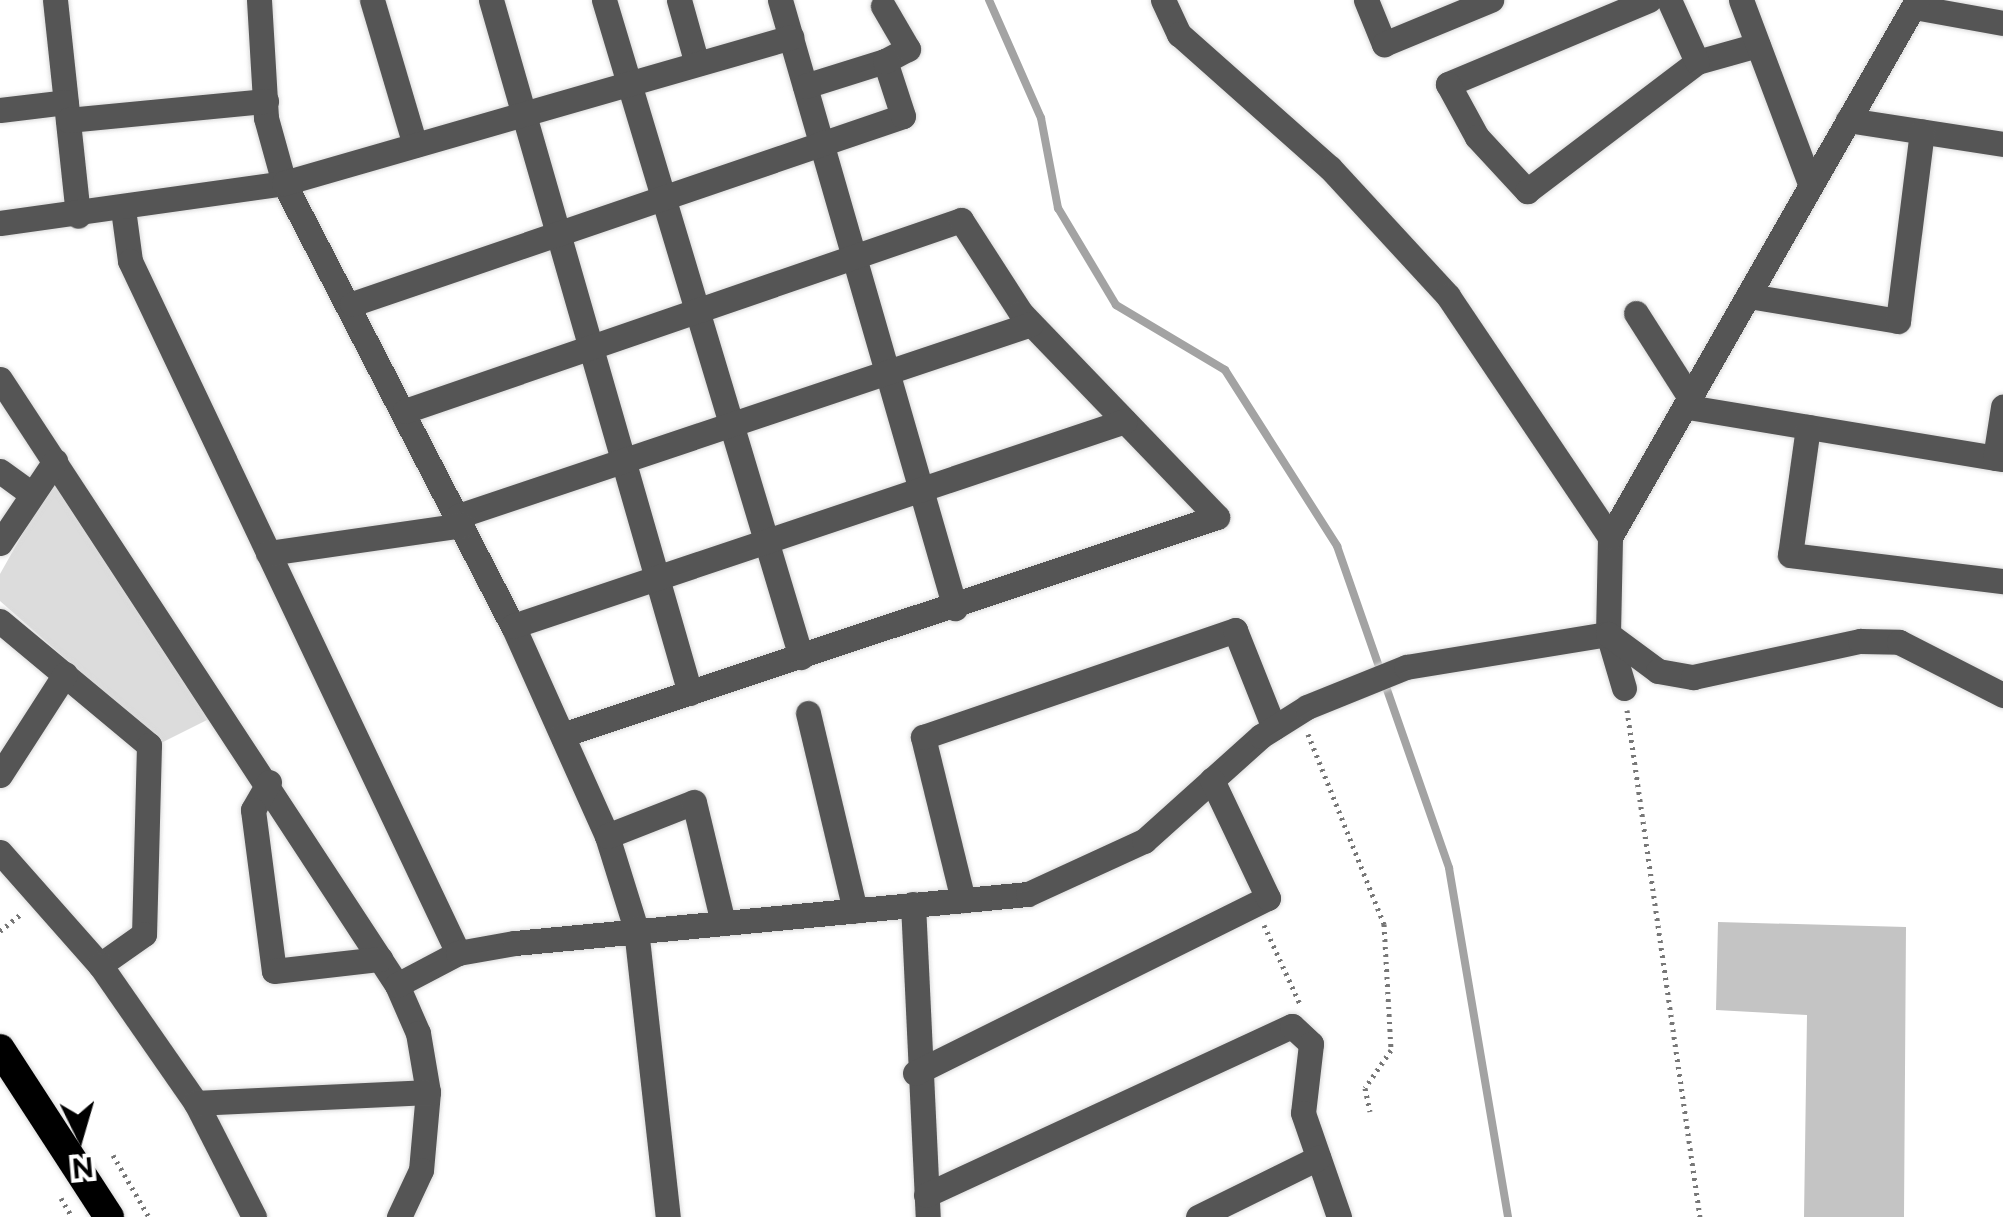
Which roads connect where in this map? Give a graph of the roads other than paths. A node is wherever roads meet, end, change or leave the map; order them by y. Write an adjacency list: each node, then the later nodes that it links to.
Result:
1 (55, 0): 26 (street)
2 (259, 0): 24 (street)
3 (372, 0): 32 (street)
4 (491, 0): 27 (street)
5 (604, 0): 22 (street)
6 (679, 0): 21 (street)
7 (780, 0): 17 (street)
8 (1163, 0): 62 (street)
9 (1366, 0): 10 (street)
10 (1491, 0)
11 (1649, 0): 20 (street)
12 (1669, 0): 20 (street)
13 (1741, 0): 18 (street)
14 (1915, 3): 16 (street); 28 (street)
15 (883, 6): 19 (street)
16 (2003, 22)
17 (791, 37): 21 (street); 23 (street)
18 (1758, 44): 20 (street); 34 (street)
19 (885, 62): 23 (street); 30 (street)
20 (1697, 62)
21 (698, 64): 22 (street)
22 (630, 83): 27 (street); 35 (street)
23 (805, 86): 30 (street)
24 (266, 102): 26 (street); 33 (street)
25 (0, 110): 26 (street)
26 (66, 111): 37 (street)
27 (526, 113): 32 (street); 39 (street)
28 (1848, 120): 29 (street); 34 (street)
29 (1922, 132): 31 (street); 41 (street)
30 (822, 144): 35 (street); 40 (street)
31 (2003, 144)
32 (414, 145): 33 (street)
33 (284, 183): 36 (street); 42 (street)
34 (1810, 184): 41 (street)
35 (664, 197): 39 (street); 43 (street)
36 (124, 209): 37 (street); 65 (street)
37 (78, 216): 38 (street)
38 (0, 223)
39 (558, 233): 42 (street); 46 (street)
40 (854, 256): 43 (street); 45 (street); 47 (street)
41 (1749, 296): 49 (street)
42 (352, 304): 51 (street)
43 (698, 312): 46 (street); 53 (street)
44 (1636, 312): 49 (street)
45 (1032, 324): 47 (street); 52 (street)
46 (590, 348): 51 (street); 57 (street)
47 (888, 374): 53 (street); 59 (street)
48 (0, 379): 56 (street)
49 (1690, 404): 54 (street); 62 (street)
50 (2003, 407): 55 (street)
51 (405, 411): 61 (street)
52 (1126, 421): 59 (street); 68 (street)
53 (732, 426): 57 (street); 63 (street)
54 (1808, 427): 55 (street); 67 (street)
55 (1999, 459)
56 (55, 460): 60 (street); 82 (street)
57 (623, 462): 61 (street); 66 (street)
58 (0, 471): 60 (street)
59 (921, 489): 63 (street); 68 (street)
60 (32, 494): 64 (street)
61 (460, 520): 65 (street); 70 (street)
62 (1610, 538): 71 (street)
63 (766, 540): 66 (street); 72 (street)
64 (0, 543)
65 (268, 553): 90 (street)
66 (656, 576): 70 (street); 75 (street)
67 (2003, 581)
68 (955, 608): 72 (street)
69 (0, 621): 73 (street)
70 (513, 626): 79 (street)
71 (1608, 634): 74 (street); 76 (street); 78 (street)
72 (800, 657): 75 (street)
73 (66, 674): 80 (street); 92 (street)
74 (1624, 688)
75 (690, 693): 79 (street)
76 (2003, 695)
77 (808, 713): 87 (street)
78 (1274, 728): 81 (street); 85 (street)
79 (562, 735): 83 (street)
80 (0, 775)
81 (1212, 780): 85 (street); 95 (street)
82 (269, 782): 91 (street); 91 (street)
83 (607, 836): 88 (street); 89 (street)
84 (0, 852): 92 (street)
85 (963, 900): 86 (street)
86 (913, 904): 87 (street); 95 (street)
87 (855, 910): 88 (street)
88 (724, 923): 89 (street)
89 (636, 929): 90 (street); 103 (street)
90 (458, 954): 93 (street)
91 (380, 959): 93 (street)
92 (100, 965): 97 (street)
93 (396, 986): 96 (street)
94 (0, 1049): 100 (highway)
95 (915, 1073): 99 (street)
96 (428, 1092): 97 (street); 102 (street)
97 (196, 1103): 101 (street)
98 (1318, 1158): 99 (street); 104 (street); 105 (street)
99 (927, 1206)
100 (108, 1217)
101 (254, 1217)
102 (399, 1217)
103 (668, 1217)
104 (1198, 1217)
105 (1340, 1217)

